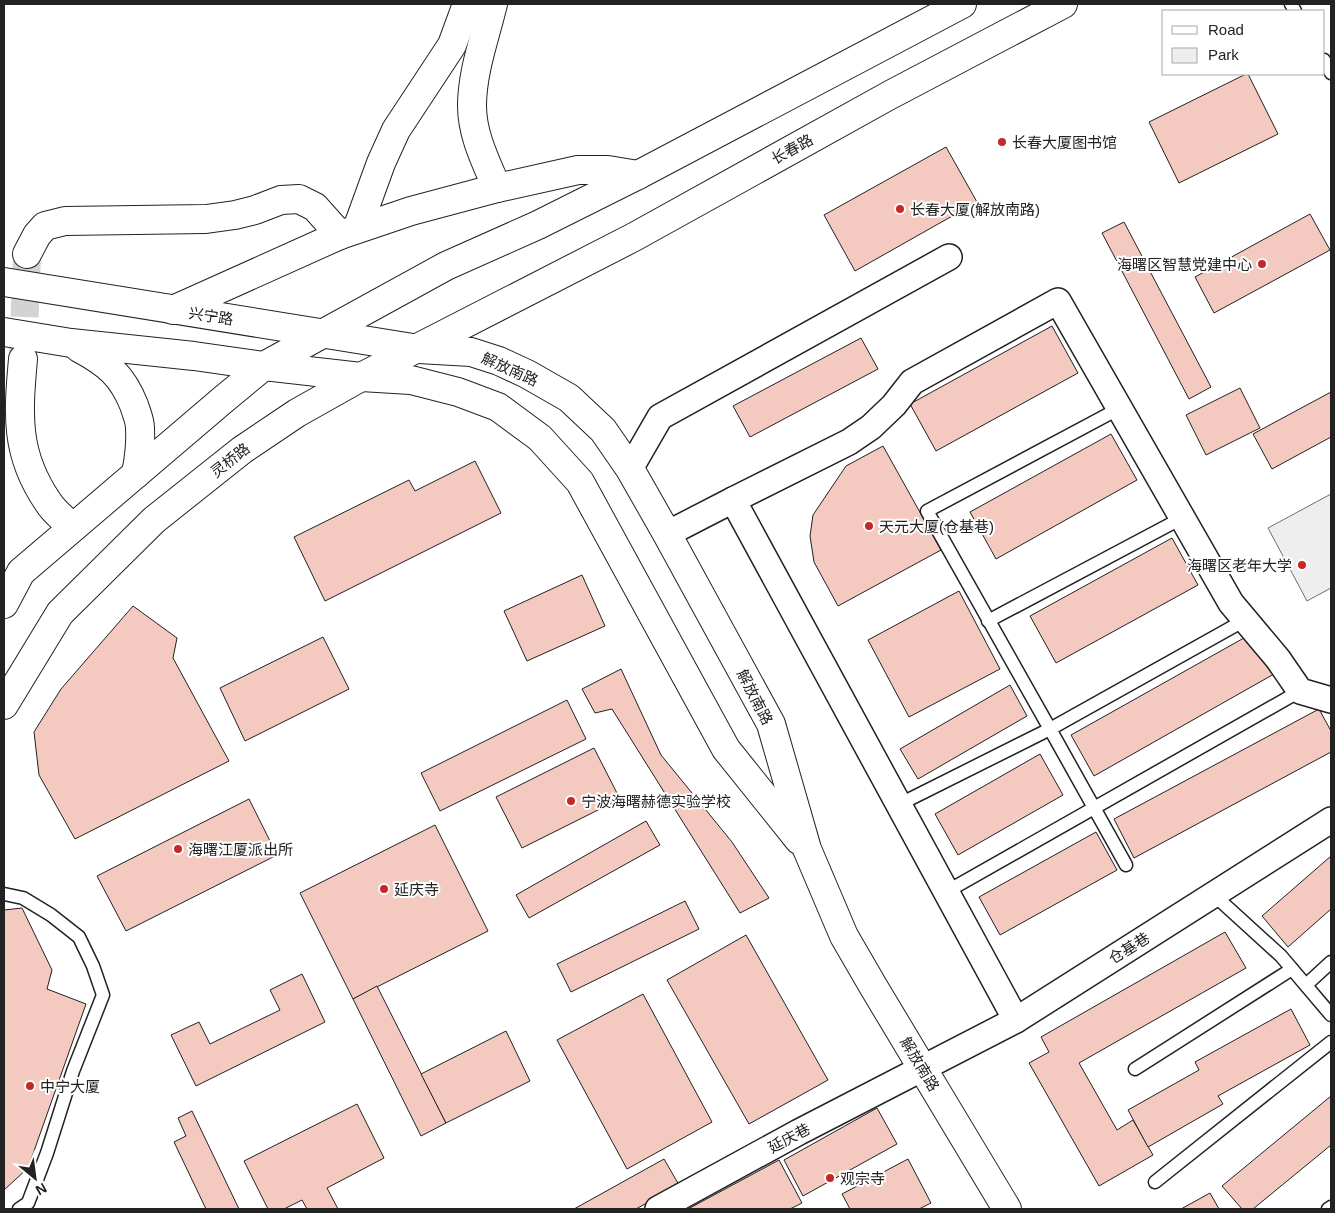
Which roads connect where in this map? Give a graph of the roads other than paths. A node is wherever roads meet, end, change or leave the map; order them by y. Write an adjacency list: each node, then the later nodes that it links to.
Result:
1 (467, 4): 9 (main road)
2 (493, 4): 8 (main road)
3 (962, 4): 7 (main road)
4 (1063, 4): 13 (main road, 长春路)
5 (1325, 62): 6 (lane)
6 (1331, 73)
7 (638, 175): 8 (main road); 16 (main road)
8 (497, 188): 9 (main road)
9 (348, 232): 10 (main road); 14 (main road)
10 (27, 254)
11 (950, 256): 23 (street)
12 (4, 282): 14 (main road, 兴宁路)
13 (522, 295): 18 (main road, 灵桥路)
14 (173, 310): 16 (main road, 兴宁路)
15 (4, 332): 17 (main road)
16 (323, 334): 18 (main road, 兴宁路); 20 (main road)
17 (71, 343): 20 (main road); 24 (main road)
18 (419, 348): 21 (main road, 灵桥路); 23 (main road, 解放南路)
19 (23, 359): 27 (main road)
20 (264, 366): 21 (main road); 24 (main road)
21 (360, 377): 34 (main road, 灵桥路); 39 (main road)
22 (1120, 408): 25 (street); 26 (street); 31 (lane)
23 (630, 470): 28 (main road, 解放南路)
24 (136, 474): 27 (main road)
25 (733, 500): 28 (street); 36 (street)
26 (1182, 518): 30 (street); 31 (lane)
27 (72, 527): 29 (main road)
28 (667, 534): 39 (main road, 解放南路)
29 (4, 604)
30 (1245, 620): 32 (street); 35 (lane)
31 (988, 621): 35 (lane)
32 (1300, 691): 33 (street); 37 (lane)
33 (1331, 700)
34 (4, 704)
35 (1050, 729): 36 (lane); 37 (lane)
36 (898, 805): 41 (street)
37 (1094, 809): 40 (lane); 41 (lane)
38 (1331, 820): 43 (street, 仓基巷)
39 (807, 849): 50 (main road, 解放南路)
40 (1126, 865)
41 (946, 892): 48 (street)
42 (4, 894): 54 (lane)
43 (1214, 895): 45 (lane); 48 (street, 仓基巷)
44 (1331, 962): 46 (lane)
45 (1292, 969): 46 (lane); 51 (lane)
46 (1306, 985): 47 (lane)
47 (1331, 1015)
48 (1016, 1020): 50 (street, 仓基巷)
49 (1331, 1042): 52 (lane)
50 (923, 1069): 55 (street, 延庆巷); 56 (main road, 解放南路)
51 (1134, 1069)
52 (1155, 1182)
53 (1331, 1207): 57 (lane)
54 (19, 1209)
55 (658, 1209)
56 (1007, 1209)
57 (1328, 1209)

